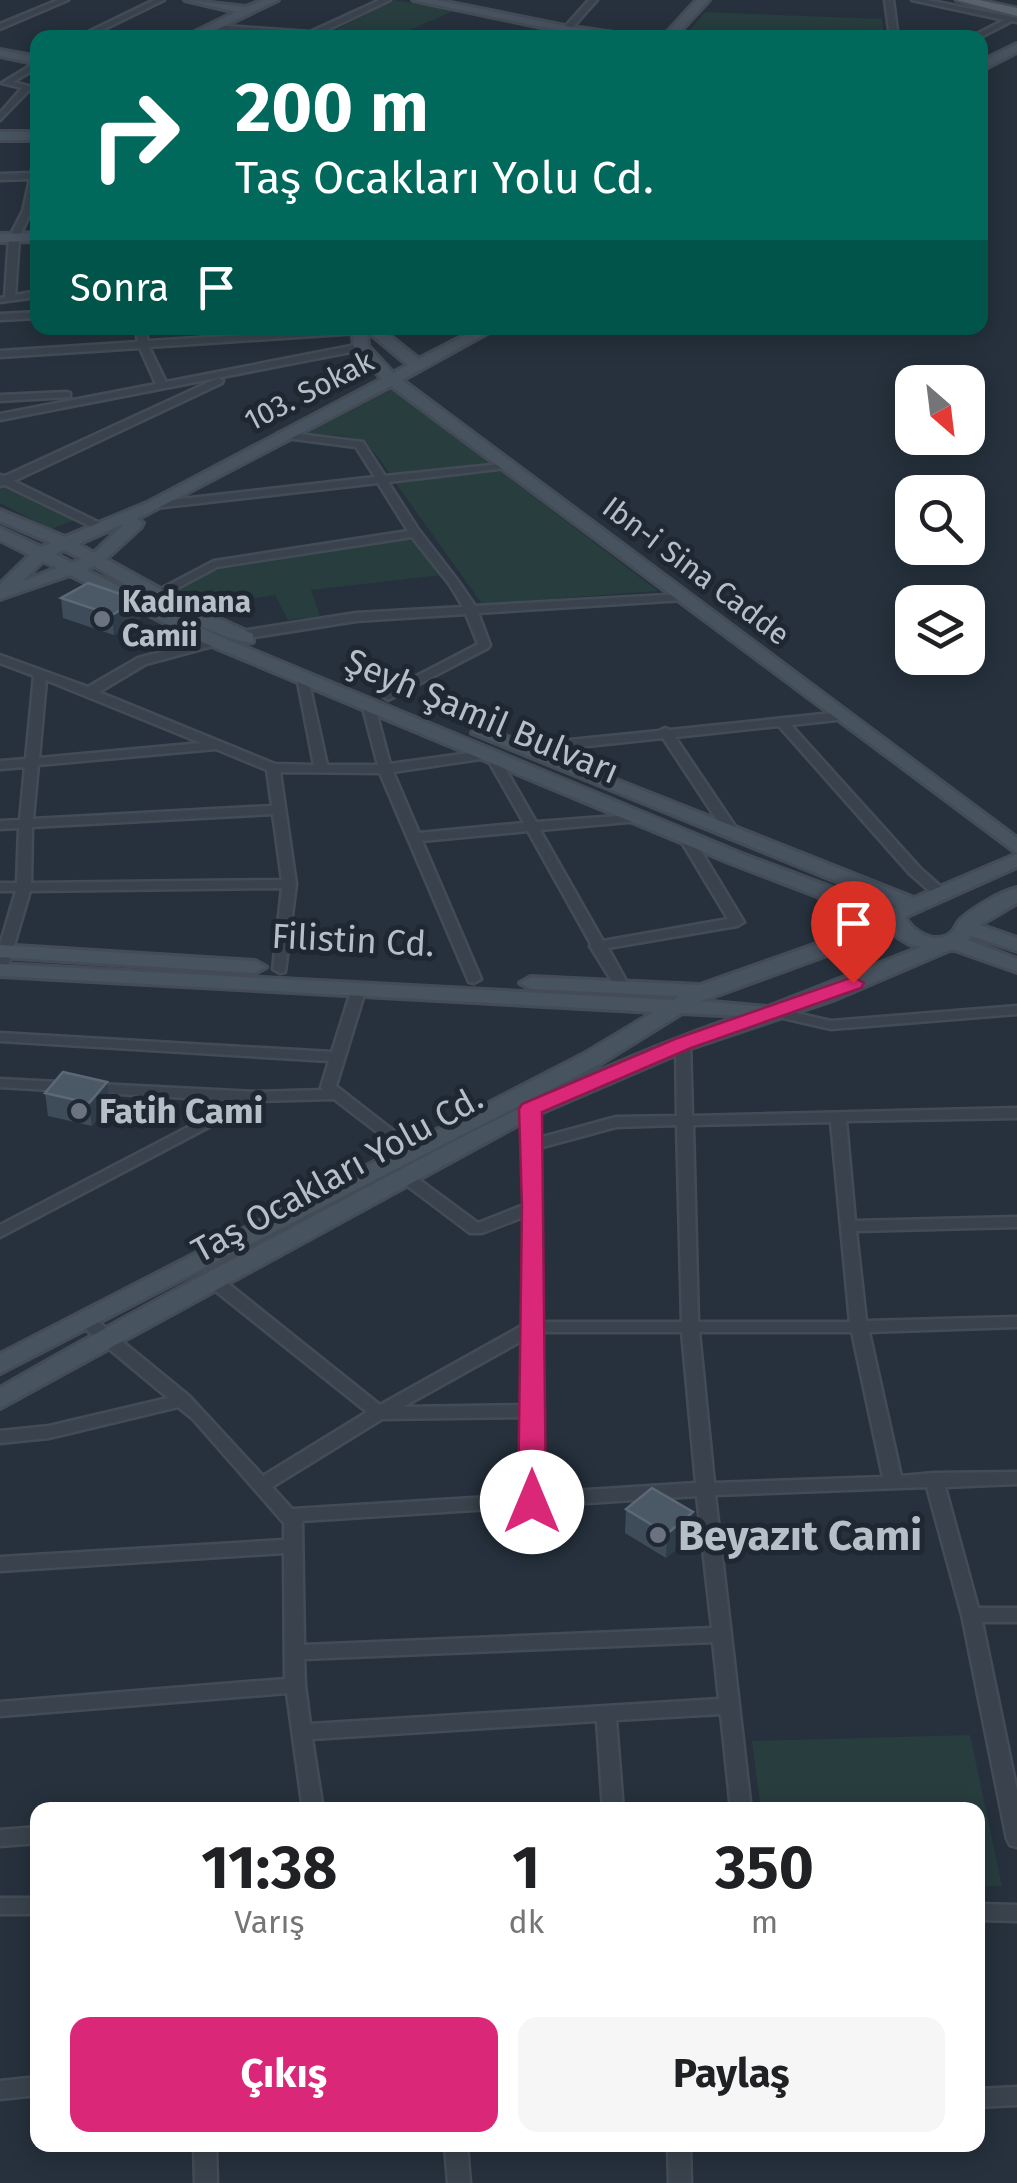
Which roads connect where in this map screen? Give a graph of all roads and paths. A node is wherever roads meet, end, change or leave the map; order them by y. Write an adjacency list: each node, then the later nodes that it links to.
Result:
1 (64, 0): 15 (street)
2 (160, 0): 17 (street)
3 (191, 0): 13 (main road)
4 (272, 0): 13 (main road)
5 (386, 0): 20 (street)
6 (418, 0): 21 (main road)
7 (593, 0): 22 (street)
8 (703, 0): 23 (main road)
9 (889, 0): 24 (street)
10 (916, 0): 14 (street)
11 (962, 0): 14 (main road)
12 (994, 0): 14 (main road)
13 (247, 11): 16 (main road)
14 (1016, 14): 25 (street)
15 (0, 27)
16 (212, 27): 18 (main road); 19 (street)
17 (96, 30)
18 (205, 30)
19 (244, 30)
20 (322, 30)
21 (549, 30)
22 (565, 30)
23 (675, 30)
24 (893, 30)
25 (987, 30)
26 (1017, 47): 29 (main road)
27 (0, 53): 28 (main road)
28 (30, 59)
29 (988, 63)
30 (30, 64): 31 (street)
31 (3, 83): 32 (street)
32 (0, 118)
33 (0, 136): 34 (main road)
34 (30, 136)
35 (30, 176): 36 (street)
36 (0, 177)
37 (30, 213): 38 (street)
38 (7, 238): 40 (street)
39 (30, 295): 40 (street)
40 (5, 300)
41 (30, 315): 42 (street)
42 (0, 317)
43 (142, 335): 48 (street)
44 (278, 335): 48 (street)
45 (362, 335): 49 (main road)
46 (373, 335): 51 (main road)
47 (476, 335): 51 (main road, 103. Sokak)
48 (144, 346): 50 (street); 54 (street)
49 (361, 347): 52 (street); 53 (main road, Ibn-i Sina Cadde)
50 (0, 354)
51 (418, 366): 53 (main road, 103. Sokak)
52 (236, 372): 54 (street); 61 (street)
53 (392, 380): 58 (main road, 103. Sokak); 59 (main road, Ibn-i Sina Cadde)
54 (162, 384): 55 (street)
55 (110, 392): 56 (street); 57 (street)
56 (0, 398)
57 (0, 417)
58 (282, 435): 60 (street); 62 (main road, 103. Sokak)
59 (507, 465): 60 (street); 73 (main road, Ibn-i Sina Cadde)
60 (384, 480): 62 (street); 65 (street)
61 (2, 481): 64 (street)
62 (156, 505): 64 (main road, 103. Sokak); 69 (main road, 103. Sokak)
63 (0, 515): 67 (main road, Şeyh Şamil Bulvarı)
64 (104, 529): 67 (main road, 103. Sokak)
65 (414, 532): 71 (street); 74 (street)
66 (0, 533): 68 (main road, Şeyh Şamil Bulvarı)
67 (66, 544): 68 (main road, 103. Sokak); 69 (main road, Şeyh Şamil Bulvarı)
68 (40, 554): 70 (main road, Şeyh Şamil Bulvarı); 72 (main road)
69 (96, 560): 70 (main road, 103. Sokak); 71 (main road, Şeyh Şamil Bulvarı)
70 (70, 571): 72 (main road, 103. Sokak); 76 (main road, Şeyh Şamil Bulvarı)
71 (157, 594): 75 (main road, Şeyh Şamil Bulvarı)
72 (0, 595)
73 (684, 597): 74 (street); 83 (main road, Ibn-i Sina Cadde)
74 (473, 609): 75 (street); 81 (street)
75 (242, 635): 81 (main road, Şeyh Şamil Bulvarı)
76 (216, 641): 79 (main road, Şeyh Şamil Bulvarı); 80 (street)
77 (0, 659): 78 (street)
78 (40, 674): 80 (street); 89 (street)
79 (303, 677): 82 (main road, Şeyh Şamil Bulvarı); 92 (street)
80 (88, 692): 86 (street)
81 (388, 696): 87 (main road, Şeyh Şamil Bulvarı)
82 (368, 704): 88 (main road, Şeyh Şamil Bulvarı); 93 (street)
83 (842, 716): 84 (street); 102 (main road, Ibn-i Sina Cadde)
84 (780, 722): 85 (street); 108 (street)
85 (665, 732): 87 (street); 99 (street)
86 (223, 745): 89 (street); 91 (street)
87 (521, 749): 99 (main road, Şeyh Şamil Bulvarı)
88 (491, 754): 93 (street); 95 (main road, Şeyh Şamil Bulvarı); 98 (street)
89 (33, 762): 90 (street); 96 (street)
90 (0, 764)
91 (273, 768): 92 (street); 94 (street)
92 (321, 769): 93 (street)
93 (385, 769): 101 (street)
94 (279, 810): 96 (street); 104 (street)
95 (639, 817): 98 (street); 100 (main road, Şeyh Şamil Bulvarı)
96 (26, 824): 97 (street); 106 (street)
97 (0, 825)
98 (531, 827): 101 (street); 112 (street)
99 (734, 835): 108 (main road, Şeyh Şamil Bulvarı)
100 (685, 836): 109 (main road, Şeyh Şamil Bulvarı); 112 (street)
101 (416, 838): 116 (street)
102 (1017, 846)
103 (1017, 860): 108 (main road, Taş Ocakları Yolu Cd.)
104 (290, 884): 106 (street); 115 (street)
105 (0, 887): 106 (street)
106 (24, 888): 113 (street)
107 (1017, 894): 110 (main road, Taş Ocakları Yolu Cd.)
108 (926, 901): 109 (main road, Taş Ocakları Yolu Cd.); 110 (main road, Şeyh Şamil Bulvarı)
109 (896, 921): 110 (main road, Şeyh Şamil Bulvarı); 119 (main road, Taş Ocakları Yolu Cd.)
110 (957, 934): 111 (main road, Şeyh Şamil Bulvarı); 114 (main road, Şeyh Şamil Bulvarı); 122 (main road, Taş Ocakları Yolu Cd.)
111 (1017, 945)
112 (597, 946): 118 (street)
113 (2, 960): 115 (main road, Filistin Cd.); 117 (main road, Filistin Cd.)
114 (1017, 966)
115 (280, 969): 116 (main road, Filistin Cd.)
116 (474, 979): 118 (main road, Filistin Cd.)
117 (359, 988): 120 (main road, Filistin Cd.); 125 (street)
118 (623, 988): 119 (main road, Filistin Cd.)
119 (703, 991): 120 (main road, Taş Ocakları Yolu Cd.)
120 (672, 1007): 122 (main road, Filistin Cd.); 134 (main road, Taş Ocakları Yolu Cd.)
121 (1017, 1010): 122 (street)
122 (775, 1012): 124 (main road, Taş Ocakları Yolu Cd.)
123 (0, 1037): 125 (street)
124 (683, 1043): 129 (main road, Taş Ocakları Yolu Cd.); 132 (street)
125 (336, 1057): 127 (street)
126 (0, 1083): 128 (street)
127 (336, 1094): 128 (street); 134 (street)
128 (256, 1097): 138 (street)
129 (530, 1109): 133 (street); 134 (main road, Taş Ocakları Yolu Cd.)
130 (1017, 1114): 131 (street)
131 (838, 1118): 132 (street); 137 (street)
132 (683, 1120): 133 (street); 142 (street)
133 (531, 1145): 135 (street)
134 (407, 1164): 135 (street); 139 (main road, Taş Ocakları Yolu Cd.); 140 (main road, Taş Ocakları Yolu Cd.)
135 (534, 1207): 143 (street)
136 (1017, 1222): 137 (street)
137 (849, 1226): 144 (street)
138 (0, 1232)
139 (214, 1281): 145 (main road, Taş Ocakları Yolu Cd.); 150 (street)
140 (84, 1319): 145 (street); 146 (main road, Taş Ocakları Yolu Cd.)
141 (1017, 1322): 144 (street)
142 (693, 1325): 143 (street); 144 (street); 156 (street)
143 (534, 1327): 149 (street); 150 (street)
144 (860, 1328): 154 (street)
145 (106, 1337): 147 (main road, Taş Ocakları Yolu Cd.); 148 (street)
146 (0, 1365)
147 (0, 1398)
148 (183, 1400): 151 (street); 155 (street)
149 (532, 1411): 150 (street); 157 (street)
150 (380, 1413): 155 (street)
151 (0, 1438)
152 (1017, 1478): 153 (street)
153 (934, 1480): 154 (street); 161 (street)
154 (893, 1481): 156 (street)
155 (261, 1486): 158 (street)
156 (706, 1489): 157 (street); 163 (street)
157 (532, 1502): 158 (street)
158 (287, 1516): 159 (street)
159 (293, 1546): 160 (street); 164 (street)
160 (0, 1564)
161 (971, 1615): 162 (street); 175 (street)
162 (1017, 1615)
163 (722, 1635): 164 (street); 166 (street)
164 (295, 1652): 165 (street)
165 (295, 1685): 167 (street); 169 (street)
166 (730, 1706): 168 (street); 172 (street)
167 (0, 1709)
168 (606, 1714): 169 (street); 171 (street)
169 (302, 1732): 170 (street)
170 (312, 1802)
171 (612, 1802)
172 (740, 1802)
173 (30, 1835): 174 (street)
174 (0, 1838)
175 (1017, 1839)
176 (0, 1906): 177 (street)
177 (30, 1906)
178 (985, 1912): 179 (street)
179 (1017, 1913)
180 (30, 2087): 181 (street)
181 (0, 2090)
182 (1017, 2096): 183 (street)
183 (985, 2098)
184 (205, 2152): 187 (street)
185 (457, 2152): 188 (street)
186 (679, 2152): 189 (street)
187 (206, 2183)
188 (459, 2183)
189 (680, 2183)

